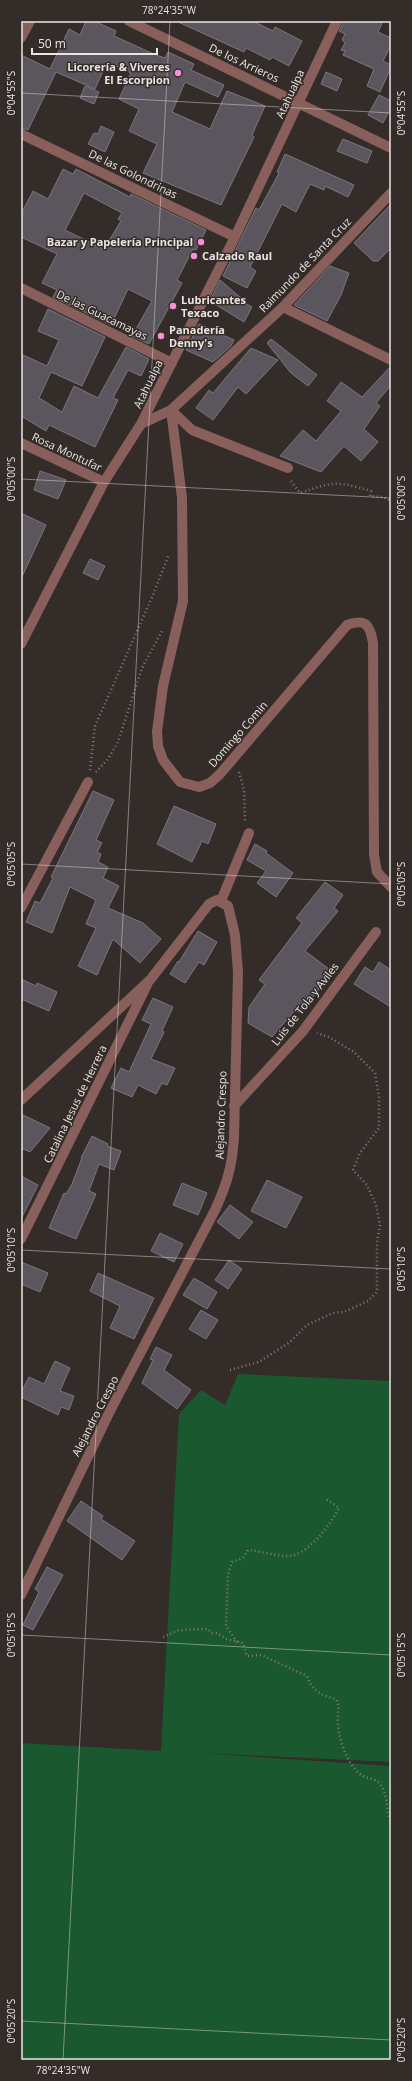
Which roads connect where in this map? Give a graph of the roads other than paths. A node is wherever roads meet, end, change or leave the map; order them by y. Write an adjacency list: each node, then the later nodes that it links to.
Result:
1 (30, 21): 4 (street)
2 (128, 21): 5 (street, De los Arrieros)
3 (337, 21): 5 (street, Atahualpa)
4 (21, 38)
5 (299, 102): 7 (street, De los Arrieros); 9 (street, Atahualpa)
6 (21, 134): 9 (street, De las Golondrinas)
7 (391, 148)
8 (391, 193): 11 (street, Raimundo de Santa Cruz)
9 (235, 237): 13 (street, Atahualpa)
10 (21, 288): 13 (street, De las Guacamayas)
11 (284, 307): 12 (street); 14 (street, Raimundo de Santa Cruz)
12 (391, 360)
13 (172, 363): 15 (street, Atahualpa)
14 (171, 410): 15 (street, Raimundo de Santa Cruz); 17 (street); 22 (street, Domingo Comin)
15 (142, 424): 18 (street, Atahualpa)
16 (21, 444): 18 (street, Rosa Montufar)
17 (288, 468)
18 (104, 482): 19 (street, Atahualpa)
19 (21, 644)
20 (88, 782): 24 (street)
21 (249, 833): 23 (street)
22 (391, 887)
23 (221, 901): 26 (street); 28 (street, Alejandro Crespo)
24 (21, 908)
25 (376, 932): 28 (street, Luis de Tola y Aviles)
26 (150, 980): 27 (street); 29 (street, Catalina Jesus de Herrera)
27 (21, 1100)
28 (234, 1106): 30 (street, Alejandro Crespo)
29 (21, 1239)
30 (21, 1595)

